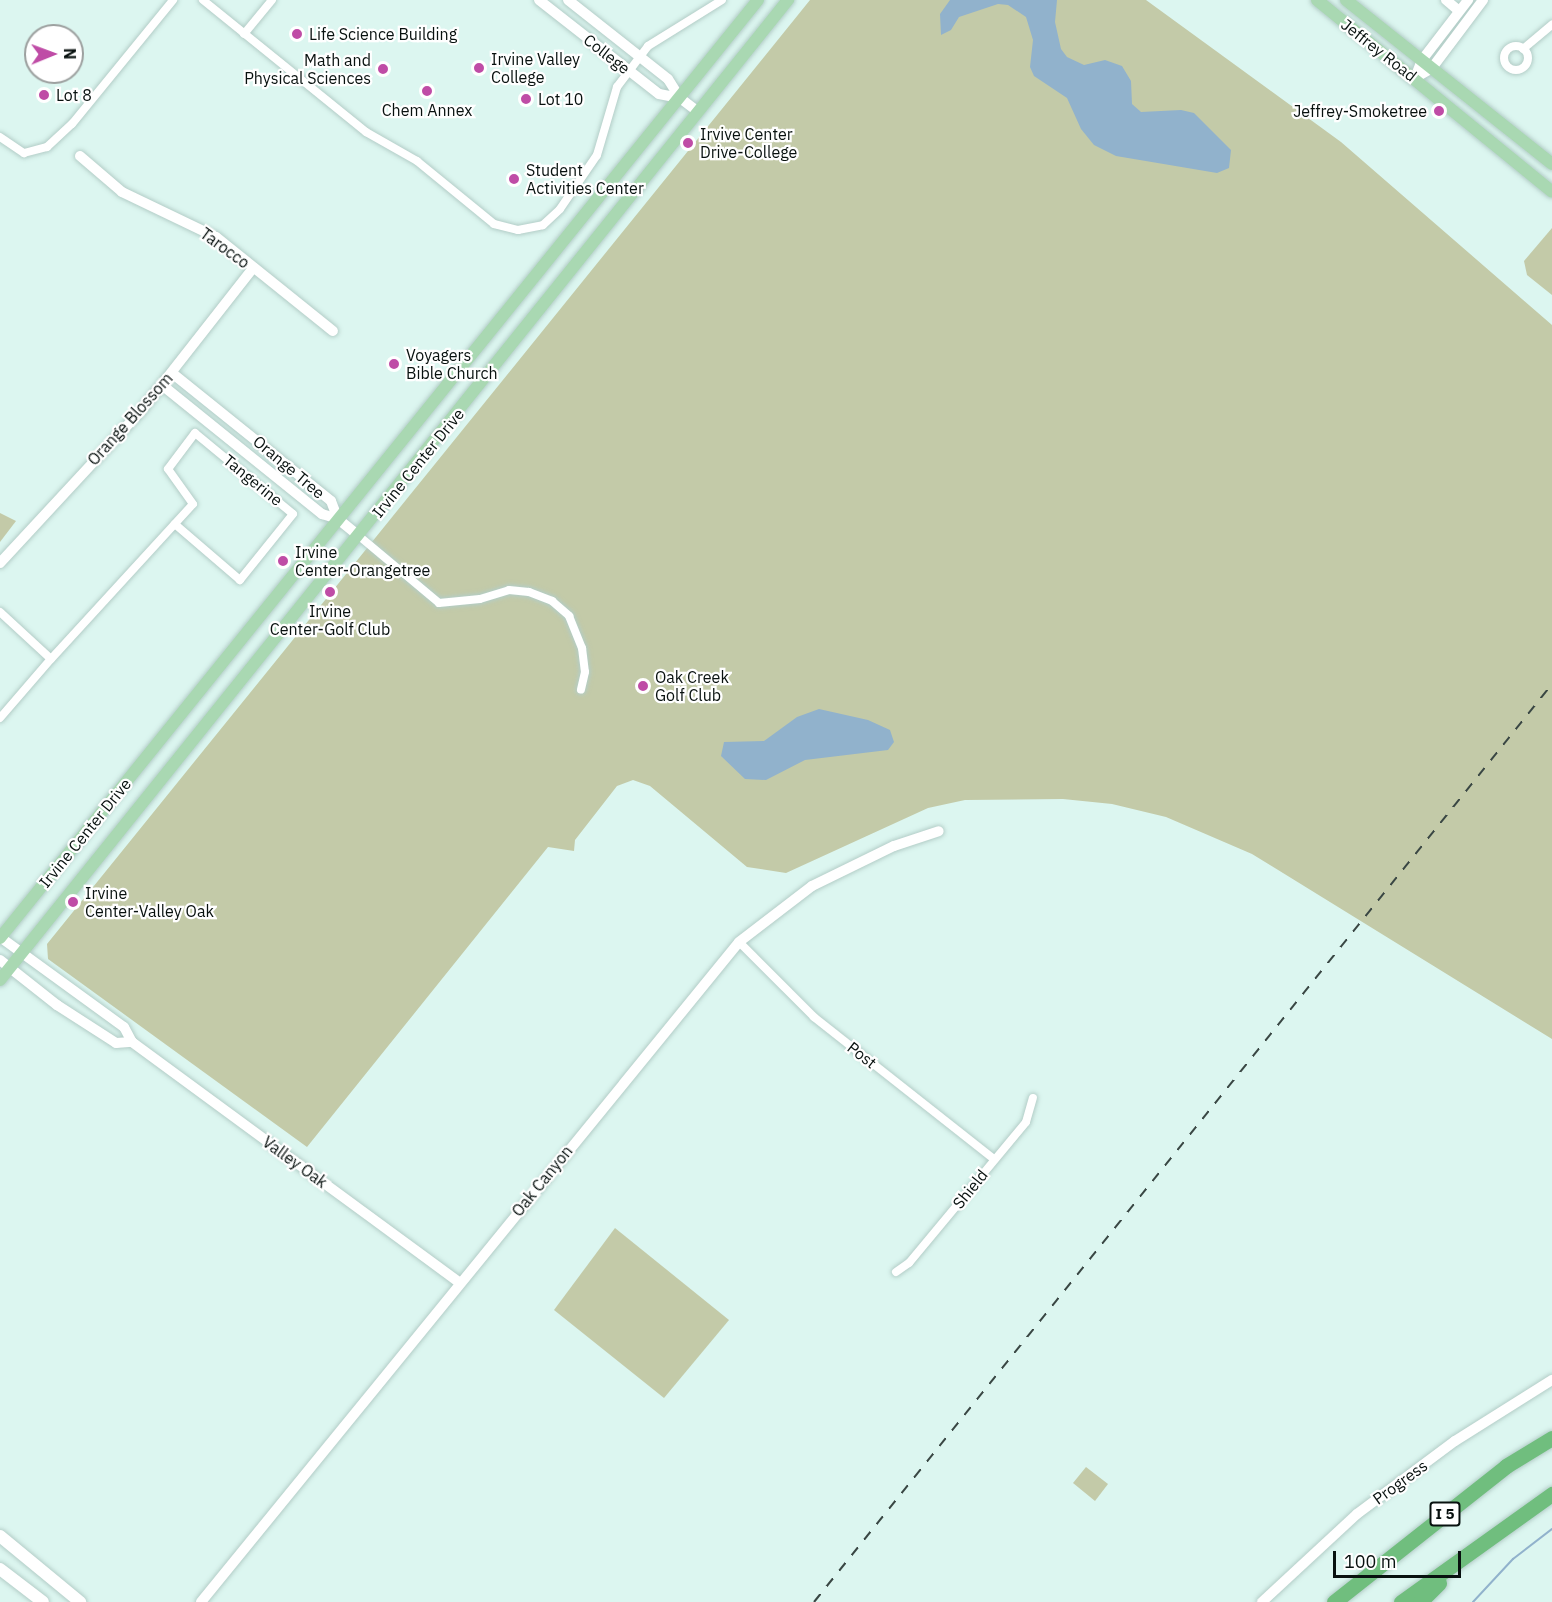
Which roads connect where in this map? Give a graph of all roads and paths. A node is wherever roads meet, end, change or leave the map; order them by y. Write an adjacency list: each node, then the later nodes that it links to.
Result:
1 (173, 0): 24 (street)
2 (203, 0): 16 (street)
3 (272, 0): 16 (street)
4 (539, 0): 20 (street, College)
5 (568, 0): 18 (street, College)
6 (722, 0): 18 (street)
7 (758, 0): 22 (main road, Irvine Center Drive)
8 (788, 0): 23 (main road, Irvine Center Drive)
9 (1317, 0): 21 (main road, Jeffrey Road)
10 (1346, 0): 19 (main road, Jeffrey Road)
11 (1446, 0): 14 (street)
12 (1468, 0): 14 (street)
13 (1483, 0): 19 (street)
14 (1459, 11): 19 (street)
15 (1552, 25): 17 (street)
16 (244, 34): 20 (street)
17 (1523, 49)
18 (641, 57): 20 (street); 22 (street, College)
19 (1427, 64): 21 (street); 26 (main road, Jeffrey Road)
20 (629, 71): 22 (street, College)
21 (1415, 78): 27 (main road, Jeffrey Road)
22 (680, 98): 23 (street, College); 32 (main road, Irvine Center Drive)
23 (697, 111): 34 (main road, Irvine Center Drive)
24 (0, 137)
25 (80, 156): 28 (street, Tarocco)
26 (1552, 164)
27 (1552, 192)
28 (253, 268): 29 (street, Tarocco); 30 (street, Orange Blossom)
29 (333, 331)
30 (172, 373): 31 (street, Orange Blossom); 32 (street, Orange Tree)
31 (162, 385): 32 (street, Orange Tree); 35 (street, Orange Blossom)
32 (338, 519): 34 (street); 41 (main road, Irvine Center Drive)
33 (175, 524): 33 (street, Tangerine); 37 (street, Tangerine)
34 (359, 536): 38 (street); 43 (main road, Irvine Center Drive)
35 (0, 563)
36 (0, 612): 37 (street)
37 (51, 659): 39 (street, Tangerine)
38 (581, 690)
39 (0, 718)
40 (939, 831): 42 (street, Oak Canyon)
41 (0, 938): 43 (street, Valley Oak)
42 (739, 942): 48 (street, Post); 50 (street, Oak Canyon)
43 (21, 953): 44 (main road, Irvine Center Drive); 46 (street, Valley Oak)
44 (5, 964): 45 (main road, Irvine Center Drive); 46 (street, Valley Oak)
45 (0, 980)
46 (132, 1042): 50 (street, Valley Oak)
47 (1033, 1098): 48 (street, Shield)
48 (994, 1160): 49 (street, Shield)
49 (896, 1272)
50 (459, 1282): 59 (street, Oak Canyon)
51 (1552, 1380): 60 (street, Progress)
52 (1552, 1438): 61 (highway, I 5)
53 (1552, 1494): 55 (highway, I 5)
54 (0, 1536): 58 (main road)
55 (1480, 1543): 62 (highway, I 5); 63 (highway)
56 (0, 1569): 57 (main road)
57 (43, 1602)
58 (80, 1602)
59 (201, 1602)
60 (1262, 1602)
61 (1335, 1602)
62 (1401, 1602)
63 (1420, 1602)

